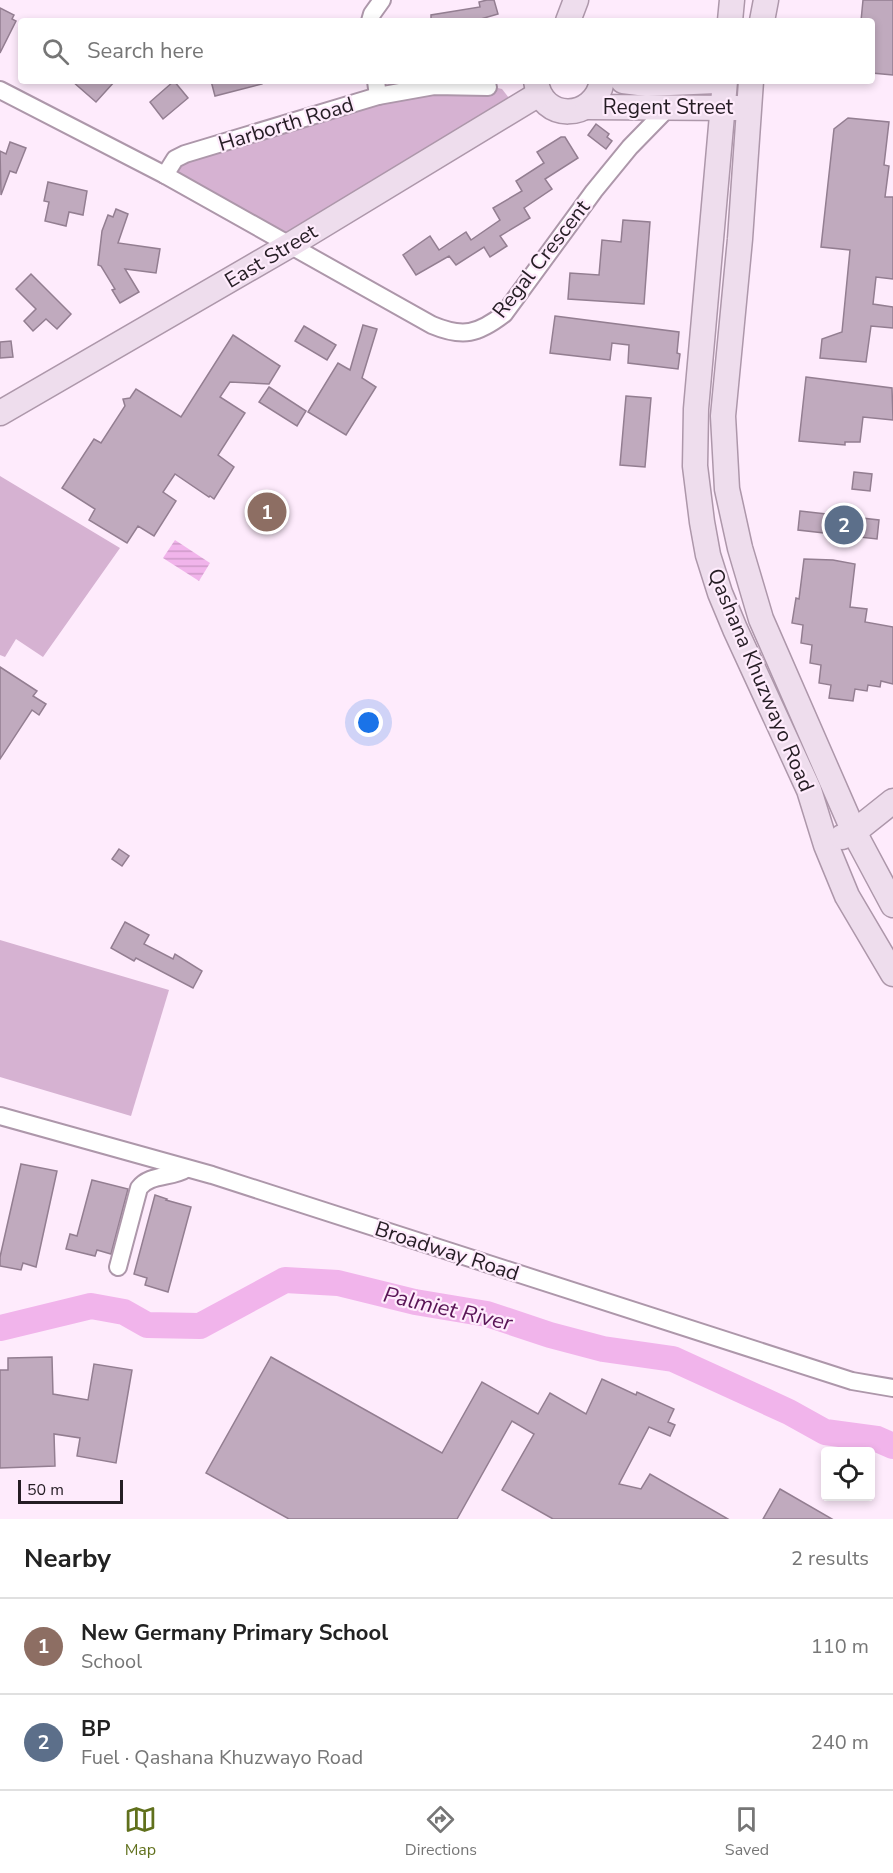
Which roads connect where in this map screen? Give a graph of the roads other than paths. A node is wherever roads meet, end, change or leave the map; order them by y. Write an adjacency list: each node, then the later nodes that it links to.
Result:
1 (382, 0): 4 (street)
2 (732, 0): 7 (main road)
3 (766, 0): 8 (main road)
4 (371, 18)
5 (569, 18): 6 (main road)
6 (578, 18)
7 (730, 18)
8 (763, 18)
9 (601, 84): 16 (main road)
10 (725, 84): 18 (main road, Qashana Khuzwayo Road)
11 (744, 84): 19 (main road, Qashana Khuzwayo Road)
12 (488, 87): 14 (street, Harborth Road)
13 (538, 88): 16 (main road, Regent Street); 21 (main road, East Street)
14 (377, 89): 20 (street, Harborth Road)
15 (0, 90): 20 (street)
16 (587, 107): 17 (main road, Regent Street)
17 (669, 107): 18 (main road, Regent Street); 21 (street, Regal Crescent)
18 (722, 108): 19 (main road, Regent Street); 25 (main road, Qashana Khuzwayo Road)
19 (748, 108): 24 (main road, Qashana Khuzwayo Road)
20 (165, 175): 21 (street)
21 (290, 245): 22 (main road, East Street)
22 (0, 413)
23 (893, 801): 24 (main road)
24 (854, 832): 25 (main road); 26 (main road, Qashana Khuzwayo Road)
25 (826, 845): 27 (main road, Qashana Khuzwayo Road)
26 (893, 905)
27 (893, 974)
28 (0, 1116): 29 (street, Broadway Road)
29 (186, 1169): 30 (street); 31 (street, Broadway Road)
30 (118, 1267)
31 (893, 1388)

